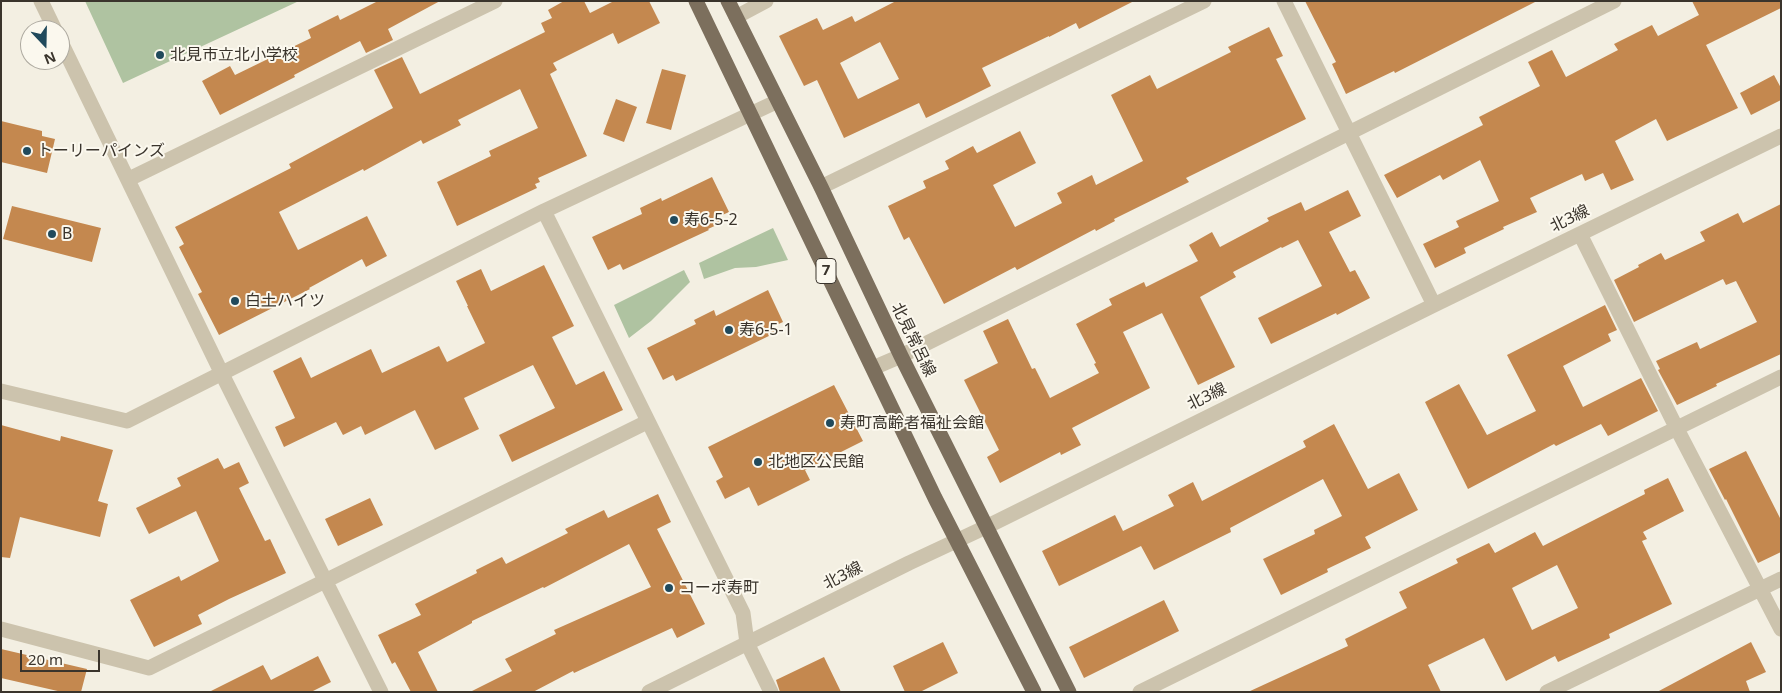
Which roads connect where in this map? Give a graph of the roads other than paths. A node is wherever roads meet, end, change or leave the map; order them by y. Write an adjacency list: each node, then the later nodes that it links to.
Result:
1 (41, 1): 10 (street)
2 (495, 1): 16 (street)
3 (696, 1): 13 (main road, 7)
4 (728, 1): 9 (main road, 北見常呂線 / 7)
5 (766, 1): 9 (street)
6 (1204, 1): 17 (street)
7 (1284, 1): 14 (street)
8 (1614, 1): 14 (street)
9 (736, 17): 12 (main road, 北見常呂線 / 7)
10 (50, 20)
11 (70, 60): 16 (street)
12 (778, 101): 13 (street); 17 (main road, 北見常呂線 / 7)
13 (750, 114): 18 (street); 22 (main road, 7)
14 (1350, 132): 20 (street); 21 (street)
15 (1781, 136): 19 (street, 北3線)
16 (129, 179): 23 (street)
17 (821, 187): 21 (main road, 北見常呂線 / 7)
18 (544, 211): 23 (street); 26 (street)
19 (1580, 234): 20 (street, 北3線); 27 (street)
20 (1434, 304): 28 (street, 北3線)
21 (901, 356): 22 (street); 28 (main road, 北見常呂線 / 7)
22 (873, 368): 29 (main road, 7)
23 (222, 374): 25 (street); 31 (street)
24 (1781, 376): 27 (street)
25 (1, 391)
26 (648, 422): 31 (street); 35 (street)
27 (1676, 427): 32 (street); 41 (street)
28 (986, 527): 29 (street, 北3線); 40 (main road, 北見常呂線 / 7)
29 (957, 541): 35 (street, 北3線); 39 (main road, 7)
30 (1781, 579): 32 (street)
31 (326, 581): 33 (street); 36 (street)
32 (1760, 589): 34 (street); 42 (street)
33 (1, 629)
34 (1781, 630)
35 (747, 644): 37 (street, 北3線); 38 (street)
36 (381, 692)
37 (649, 692)
38 (771, 692)
39 (1034, 692)
40 (1069, 692)
41 (1140, 692)
42 (1548, 692)

